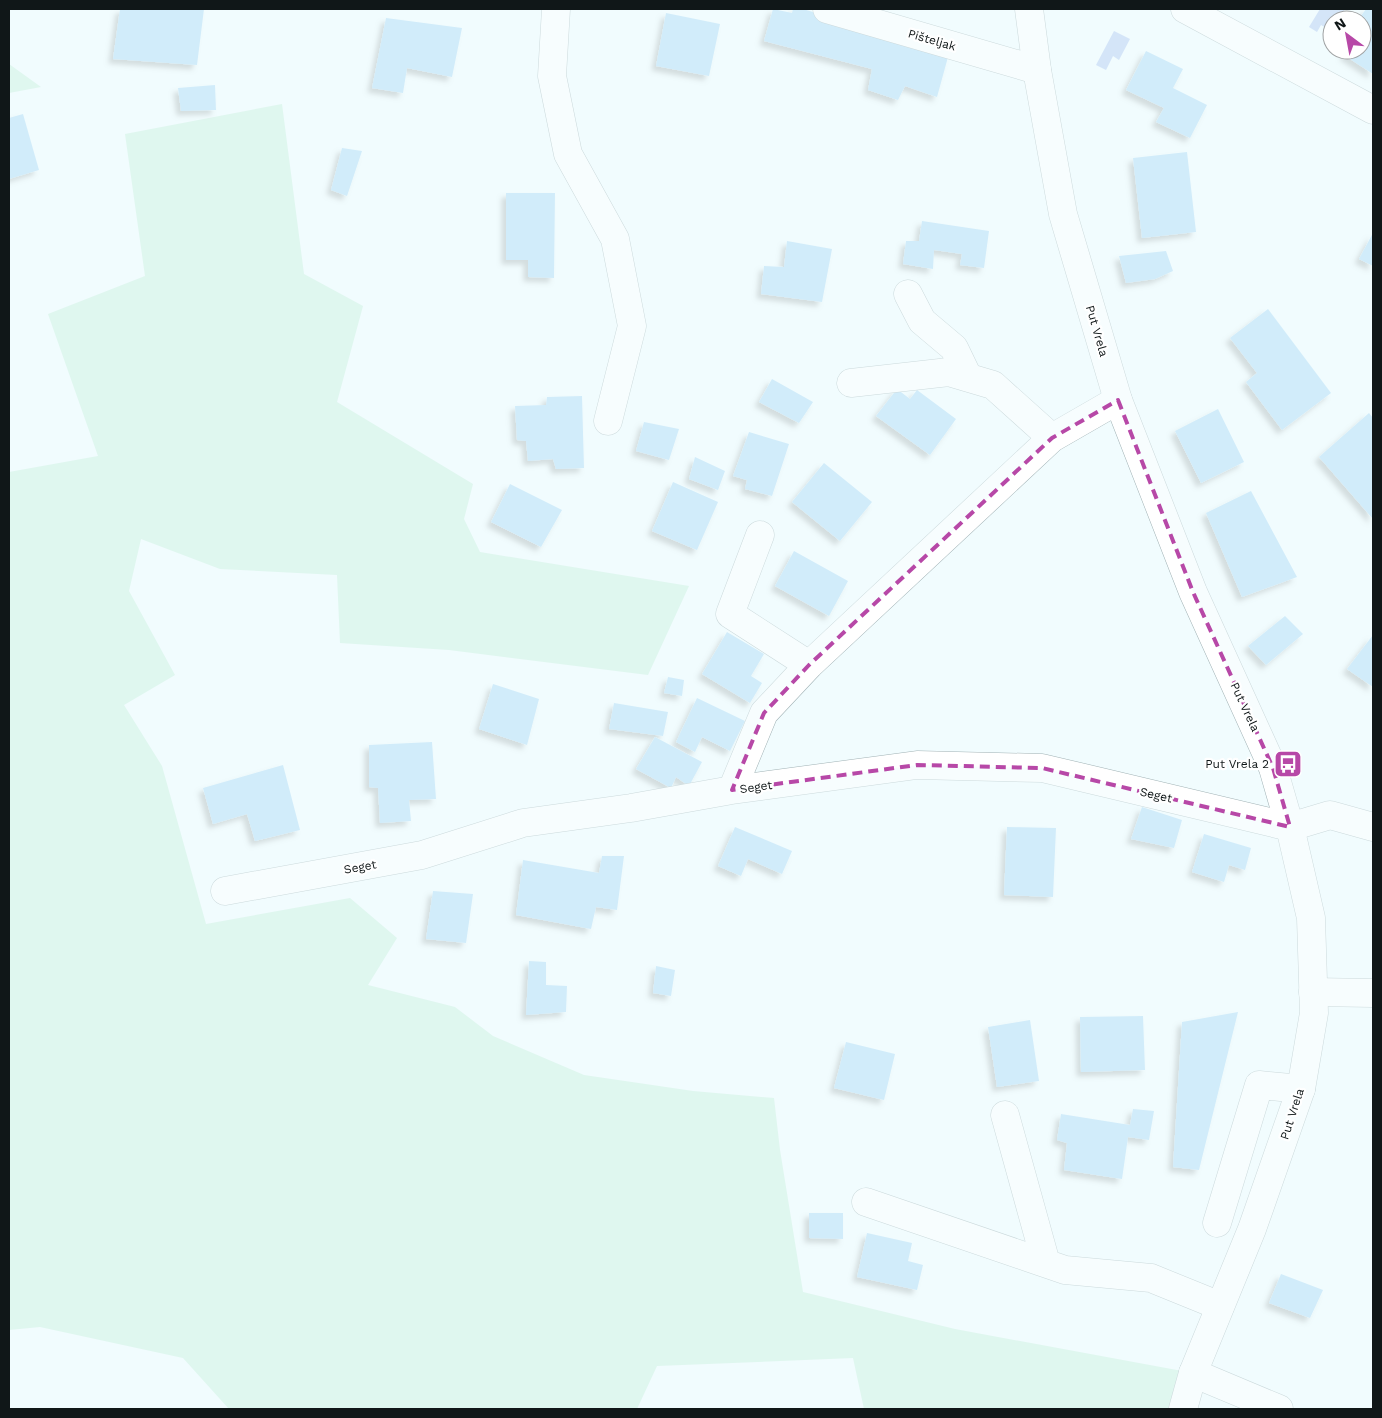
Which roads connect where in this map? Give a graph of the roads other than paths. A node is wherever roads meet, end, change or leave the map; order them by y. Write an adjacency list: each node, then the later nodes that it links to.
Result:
1 (556, 9): 11 (street)
2 (827, 9): 5 (street, Pišteljak)
3 (1029, 9): 5 (street, Put Vrela)
4 (1185, 9): 6 (street)
5 (1037, 70): 10 (street, Put Vrela)
6 (1373, 110)
7 (908, 294): 8 (street)
8 (968, 377): 9 (street); 12 (street)
9 (851, 383)
10 (1118, 400): 12 (street); 16 (street, Put Vrela)
11 (608, 421)
12 (1052, 438): 14 (street)
13 (760, 535): 14 (street)
14 (808, 665): 15 (street)
15 (732, 790): 16 (street, Seget); 18 (street, Seget)
16 (1290, 827): 17 (street); 19 (street, Put Vrela)
17 (1373, 827)
18 (225, 891)
19 (1313, 992): 20 (street); 21 (street, Put Vrela)
20 (1373, 993)
21 (1301, 1090): 24 (street); 26 (street, Put Vrela)
22 (1005, 1115): 25 (street)
23 (866, 1202): 25 (street)
24 (1217, 1223)
25 (1046, 1263): 26 (street)
26 (1220, 1306): 27 (street, Put Vrela)
27 (1193, 1373): 28 (street, Put Vrela); 29 (street)
28 (1183, 1409)
29 (1279, 1409)

